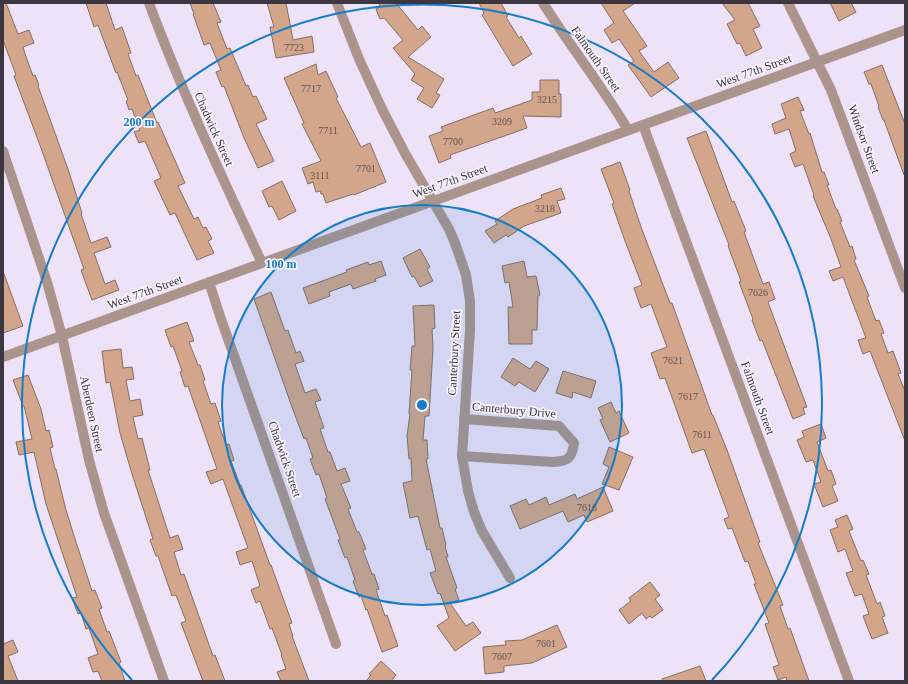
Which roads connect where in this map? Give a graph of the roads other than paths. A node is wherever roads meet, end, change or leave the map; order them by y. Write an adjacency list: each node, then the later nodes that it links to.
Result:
1 (149, 3): 11 (street, Chadwick Street)
2 (338, 3): 10 (street, Canterbury Street)
3 (543, 3): 8 (street, Falmouth Street)
4 (788, 3): 6 (street, Windsor Street)
5 (905, 30): 6 (street, West 77th Street)
6 (817, 62): 7 (street, West 77th Street); 13 (street, Windsor Street)
7 (643, 125): 8 (street, West 77th Street); 21 (street, Falmouth Street)
8 (628, 130): 10 (street, West 77th Street)
9 (3, 151): 14 (street, Aberdeen Street)
10 (433, 201): 11 (street, West 77th Street); 16 (street, Canterbury Street)
11 (262, 263): 12 (street, West 77th Street)
12 (209, 282): 14 (street, West 77th Street); 19 (street, Chadwick Street)
13 (905, 288)
14 (62, 336): 15 (street, West 77th Street); 20 (street, Aberdeen Street)
15 (3, 357)
16 (464, 418): 17 (street, Canterbury Street); 17 (street, Canterbury Drive)
17 (462, 456): 18 (street, Canterbury Street)
18 (510, 578)
19 (336, 644)
20 (164, 681)
21 (849, 681)

